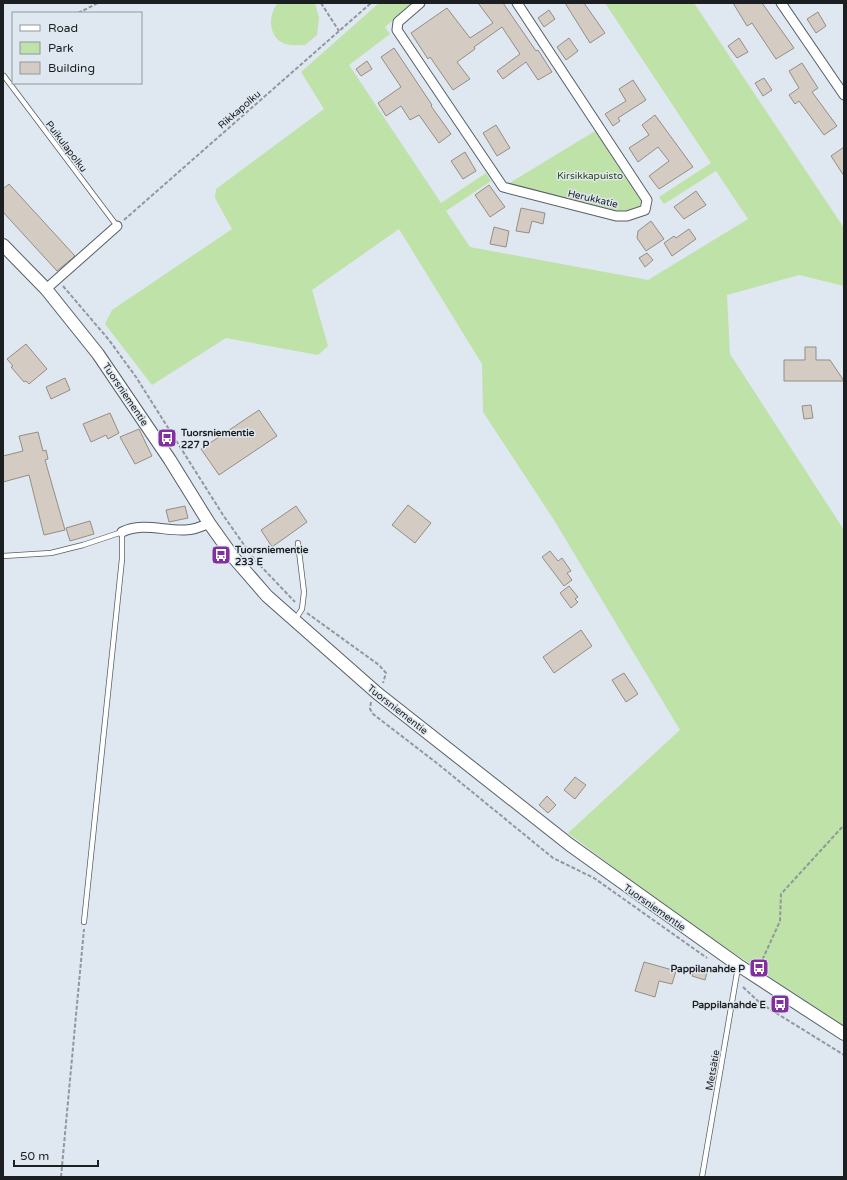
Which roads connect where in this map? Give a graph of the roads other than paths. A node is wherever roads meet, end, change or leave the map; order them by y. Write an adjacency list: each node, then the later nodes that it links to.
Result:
1 (420, 3): 2 (street, Herukkatie)
2 (517, 3)
3 (782, 3): 5 (street)
4 (4, 76): 6 (lane, Puikulapolku)
5 (844, 95)
6 (117, 226): 8 (street)
7 (3, 245): 8 (main road, Tuorsniementie)
8 (46, 289): 9 (main road, Tuorsniementie)
9 (209, 523): 10 (street); 13 (main road, Tuorsniementie)
10 (122, 532): 12 (lane); 14 (lane)
11 (298, 543): 13 (lane)
12 (3, 556)
13 (294, 621): 15 (main road, Tuorsniementie)
14 (84, 922)
15 (738, 965): 16 (main road, Tuorsniementie); 17 (lane, Metsätie)
16 (844, 1034)
17 (702, 1177)

